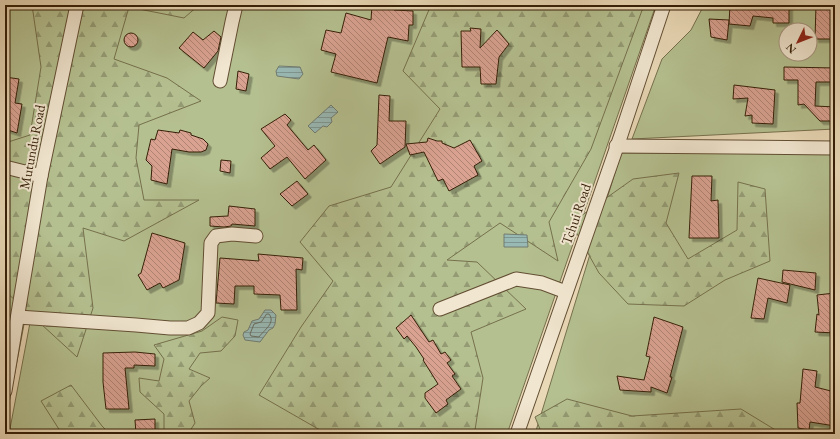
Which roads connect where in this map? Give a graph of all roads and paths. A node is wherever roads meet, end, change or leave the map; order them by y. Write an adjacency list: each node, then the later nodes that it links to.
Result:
1 (77, 5): 8 (street, Mutundu Road)
2 (236, 5): 4 (street)
3 (664, 5): 5 (street, Tchui Road)
4 (220, 81)
5 (616, 146): 6 (street); 10 (street, Tchui Road)
6 (835, 148)
7 (5, 167): 8 (street)
8 (41, 176): 12 (street, Mutundu Road)
9 (256, 236): 12 (street)
10 (566, 292): 11 (street); 14 (street, Tchui Road)
11 (440, 309)
12 (18, 317): 13 (street, Mutundu Road)
13 (5, 390)
14 (517, 434)

